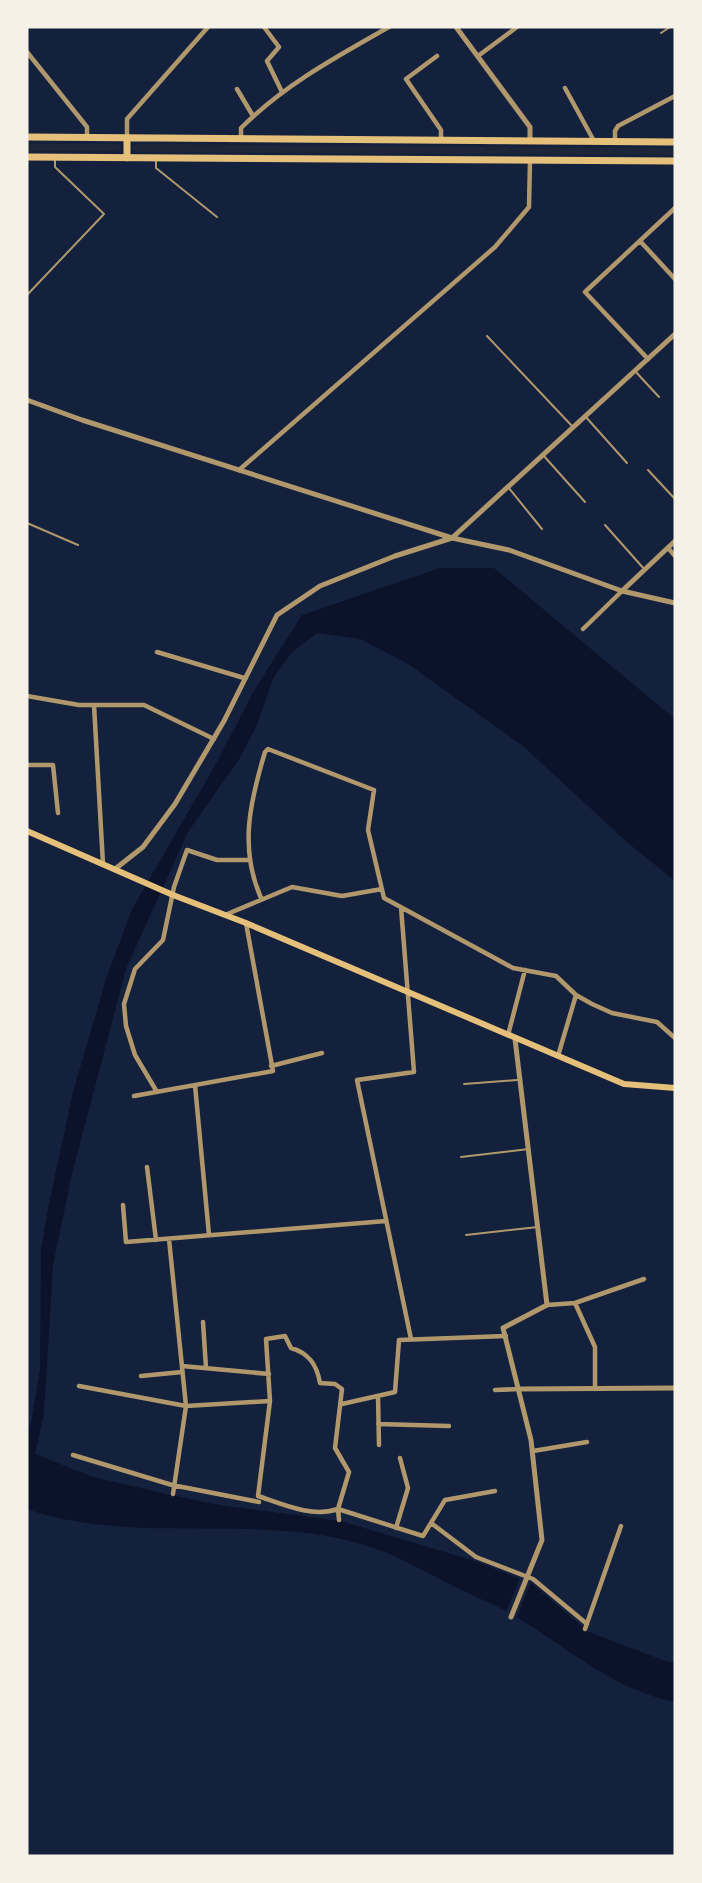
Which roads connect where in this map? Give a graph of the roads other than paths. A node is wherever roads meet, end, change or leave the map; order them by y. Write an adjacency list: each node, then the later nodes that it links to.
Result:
1 (208, 27): 18 (street)
2 (264, 27): 13 (street)
3 (389, 27): 13 (street)
4 (456, 27): 10 (street)
5 (517, 27): 10 (street)
6 (670, 27): 7 (lane)
7 (661, 33)
8 (27, 52): 17 (street)
9 (437, 56): 20 (street)
10 (478, 56): 21 (street)
11 (565, 88): 22 (street)
12 (237, 89): 15 (street)
13 (282, 92): 15 (street)
14 (675, 96): 23 (street)
15 (253, 116): 19 (street)
16 (27, 137): 17 (main road)
17 (87, 138): 18 (main road)
18 (127, 138): 19 (main road); 27 (main road)
19 (241, 139): 20 (main road)
20 (441, 140): 21 (main road)
21 (530, 141): 22 (main road)
22 (594, 141): 23 (main road)
23 (615, 141): 24 (main road)
24 (675, 142)
25 (27, 157): 26 (main road)
26 (55, 157): 27 (main road); 35 (lane)
27 (127, 158): 28 (main road)
28 (156, 158): 29 (main road); 32 (lane)
29 (530, 160): 30 (main road); 46 (street)
30 (675, 161)
31 (675, 208): 33 (street)
32 (217, 217)
33 (640, 241): 34 (street); 38 (street)
34 (675, 279)
35 (27, 295)
36 (675, 334): 38 (street)
37 (487, 336): 43 (lane)
38 (648, 358): 39 (street)
39 (635, 371): 40 (lane); 42 (street)
40 (659, 397)
41 (27, 400): 46 (street)
42 (585, 416): 43 (street); 45 (lane)
43 (573, 427): 44 (street)
44 (543, 455): 48 (street); 50 (lane)
45 (627, 463)
46 (239, 470): 54 (street)
47 (648, 470): 49 (lane)
48 (508, 487): 53 (lane); 54 (street)
49 (675, 499)
50 (585, 502)
51 (27, 523): 56 (lane)
52 (605, 525): 59 (lane)
53 (542, 529)
54 (452, 538): 60 (street); 64 (street)
55 (675, 541): 57 (street)
56 (78, 545)
57 (668, 548): 58 (street); 59 (street)
58 (675, 556)
59 (645, 570): 60 (street)
60 (622, 591): 61 (street); 62 (street)
61 (675, 603)
62 (583, 629)
63 (157, 652): 64 (street)
64 (244, 678): 67 (street)
65 (27, 696): 66 (street)
66 (94, 705): 67 (street); 72 (street)
67 (214, 739): 73 (street)
68 (27, 765): 69 (street)
69 (58, 813)
70 (27, 831): 72 (main road)
71 (249, 860): 74 (street); 75 (street); 76 (street)
72 (103, 864): 73 (main road)
73 (115, 870): 75 (main road)
74 (382, 889): 76 (street); 77 (street)
75 (173, 895): 78 (main road); 93 (street)
76 (261, 898): 78 (street)
77 (401, 907): 80 (street); 81 (street)
78 (225, 915): 79 (main road)
79 (246, 923): 81 (main road); 88 (street)
80 (525, 970): 82 (street); 83 (street)
81 (409, 992): 83 (main road); 99 (street)
82 (576, 995): 84 (street); 87 (street)
83 (508, 1035): 85 (main road)
84 (675, 1038)
85 (515, 1039): 87 (main road); 89 (street)
86 (322, 1053): 88 (street)
87 (558, 1056): 92 (main road)
88 (272, 1066): 91 (street)
89 (520, 1080): 90 (lane); 95 (street)
90 (464, 1084)
91 (195, 1085): 93 (street); 101 (street)
92 (675, 1088)
93 (157, 1092): 94 (street)
94 (134, 1096)
95 (529, 1149): 96 (lane); 100 (street)
96 (461, 1157)
97 (147, 1167): 104 (street)
98 (123, 1205): 104 (street)
99 (386, 1221): 101 (street); 110 (street)
100 (538, 1227): 102 (lane); 107 (street)
101 (209, 1235): 103 (street)
102 (466, 1235)
103 (169, 1239): 104 (street); 111 (street)
104 (156, 1240)
105 (644, 1279): 106 (street)
106 (576, 1303): 107 (street); 119 (street)
107 (547, 1305): 109 (street)
108 (203, 1322): 112 (street)
109 (506, 1336): 110 (street); 118 (street)
110 (411, 1339): 121 (street)
111 (182, 1366): 112 (street); 113 (street)
112 (206, 1368): 114 (street)
113 (183, 1372): 115 (street); 124 (street)
114 (269, 1374): 122 (street); 123 (street)
115 (141, 1376)
116 (79, 1386): 124 (street)
117 (675, 1388): 119 (street)
118 (520, 1389): 119 (street); 120 (street); 129 (street)
119 (595, 1389)
120 (495, 1390)
121 (378, 1396): 123 (street); 125 (street)
122 (270, 1401): 124 (street); 135 (street)
123 (342, 1404): 136 (street)
124 (186, 1406): 132 (street)
125 (378, 1424): 126 (street); 128 (street)
126 (449, 1426)
127 (587, 1442): 129 (street)
128 (379, 1445)
129 (533, 1451): 142 (street)
130 (73, 1455): 132 (street)
131 (400, 1458): 141 (street)
132 (172, 1485): 134 (street); 135 (street)
133 (495, 1491): 139 (street)
134 (173, 1494)
135 (258, 1499): 136 (street); 137 (street)
136 (338, 1509): 138 (street); 141 (street)
137 (259, 1510)
138 (339, 1520)
139 (431, 1523): 141 (street); 142 (street)
140 (621, 1526): 142 (street)
141 (396, 1527)
142 (527, 1578): 143 (street)
143 (511, 1616)

